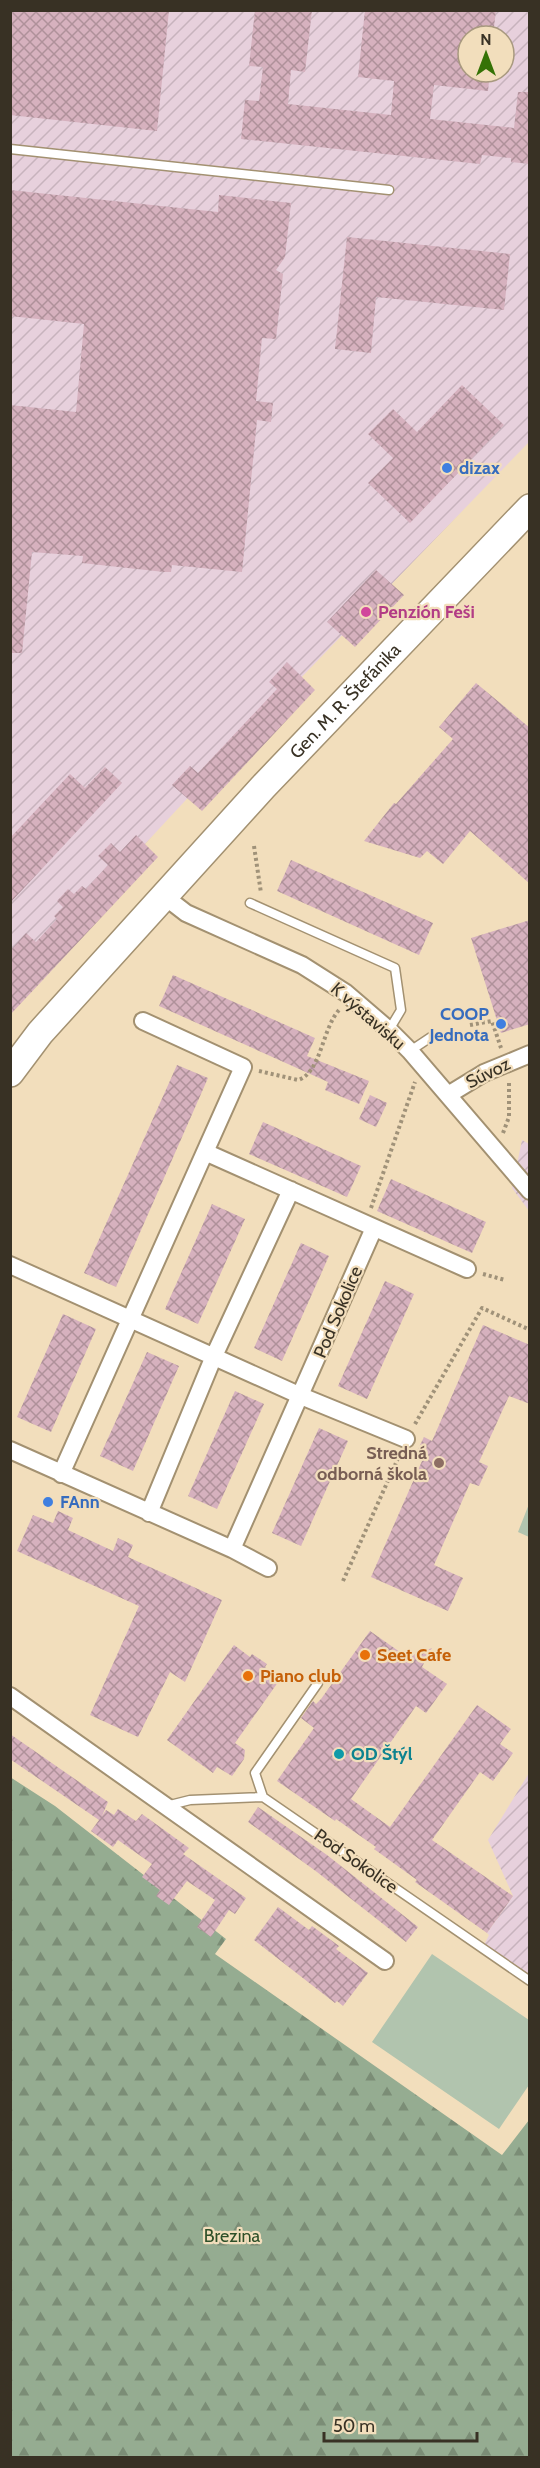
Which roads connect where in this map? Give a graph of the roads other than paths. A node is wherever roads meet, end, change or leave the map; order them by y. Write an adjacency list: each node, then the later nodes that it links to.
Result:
1 (10, 149): 2 (lane)
2 (388, 190)
3 (530, 508): 4 (main road, Gen. M. R. Štefánika)
4 (164, 896): 7 (street, K výstavisku); 8 (main road, Gen. M. R. Štefánika)
5 (250, 903): 7 (lane)
6 (144, 1021): 15 (street)
7 (389, 1030): 11 (street, K výstavisku)
8 (40, 1033): 10 (main road); 13 (main road)
9 (431, 1037): 11 (lane)
10 (10, 1048)
11 (410, 1051): 14 (street, K výstavisku)
12 (530, 1054): 14 (street, Súvoz)
13 (10, 1073)
14 (448, 1095): 17 (street, K výstavisku)
15 (205, 1152): 16 (street); 21 (street)
16 (291, 1190): 18 (street); 22 (street)
17 (530, 1191)
18 (370, 1226): 20 (street); 23 (street, Pod Sokolice)
19 (10, 1265): 21 (street)
20 (467, 1269)
21 (131, 1318): 22 (street); 26 (street)
22 (214, 1356): 23 (street); 27 (street)
23 (301, 1396): 24 (street); 28 (street, Pod Sokolice)
24 (406, 1439)
25 (10, 1450): 26 (street)
26 (61, 1474): 27 (street)
27 (149, 1513): 28 (street)
28 (232, 1549): 29 (street)
29 (268, 1568)
30 (318, 1683): 32 (lane)
31 (10, 1696): 33 (street)
32 (263, 1797): 33 (lane); 35 (lane, Pod Sokolice)
33 (166, 1806): 34 (street)
34 (385, 1961)
35 (530, 1981)

